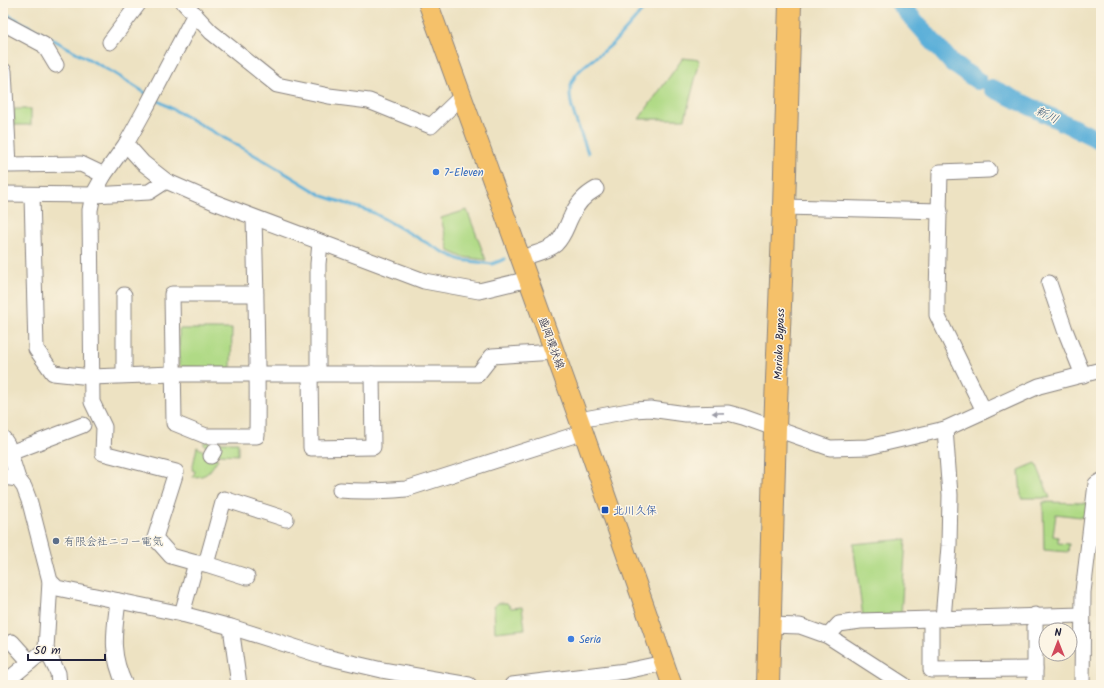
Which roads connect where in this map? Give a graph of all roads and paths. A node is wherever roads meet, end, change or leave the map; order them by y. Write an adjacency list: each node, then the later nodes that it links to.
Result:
1 (139, 3): 8 (street)
2 (184, 3): 6 (street)
3 (428, 3): 11 (main road, 盛岡環状線)
4 (776, 3): 40 (highway, Morioka Bypass)
5 (790, 3): 20 (highway, Morioka Bypass)
6 (195, 14): 11 (street); 12 (street)
7 (3, 23): 9 (street)
8 (110, 42)
9 (56, 66)
10 (3, 71): 14 (street)
11 (461, 97): 24 (main road, 盛岡環状線)
12 (126, 144): 14 (street); 15 (street)
13 (989, 170): 21 (street)
14 (104, 175): 19 (street)
15 (166, 181): 19 (street); 22 (street)
16 (596, 189): 24 (street)
17 (3, 194): 18 (street)
18 (32, 195): 19 (street); 36 (street)
19 (93, 195): 36 (street)
20 (784, 207): 21 (street); 40 (highway, Morioka Bypass)
21 (940, 211): 37 (street)
22 (254, 218): 23 (street); 27 (street)
23 (320, 243): 25 (street); 32 (street)
24 (521, 258): 25 (main road, 盛岡環状線)
25 (529, 279): 29 (main road, 盛岡環状線)
26 (1049, 282): 35 (street)
27 (256, 294): 30 (street); 31 (street)
28 (124, 295): 34 (street)
29 (555, 352): 33 (street); 38 (main road, 盛岡環状線)
30 (174, 374): 31 (street); 31 (street); 34 (street)
31 (258, 374): 32 (street)
32 (314, 374): 33 (street); 33 (street)
33 (372, 374)
34 (124, 375): 36 (street)
35 (1095, 375): 37 (street)
36 (91, 376): 49 (street)
37 (984, 411): 41 (street)
38 (584, 424): 40 (street, one-way to 38); 47 (street); 63 (main road, 盛岡環状線)
39 (83, 425): 43 (street)
40 (765, 425): 41 (street); 57 (highway, Morioka Bypass); 72 (highway, Morioka Bypass)
41 (945, 429): 56 (street)
42 (3, 438): 43 (street)
43 (10, 453): 45 (street)
44 (3, 477): 45 (street)
45 (18, 479): 51 (street)
46 (1101, 481): 55 (street)
47 (340, 490)
48 (286, 519): 49 (street)
49 (201, 564): 50 (street); 53 (street)
50 (247, 577)
51 (50, 581): 52 (street); 61 (street)
52 (118, 601): 53 (street); 67 (street)
53 (182, 614): 58 (street)
54 (1035, 615): 55 (street); 56 (street); 64 (street)
55 (1082, 615): 76 (street)
56 (937, 619): 59 (street); 64 (street)
57 (770, 625): 59 (street); 73 (highway, Morioka Bypass)
58 (232, 627): 68 (street); 69 (street)
59 (828, 636): 74 (street)
60 (12, 642): 62 (street)
61 (46, 648): 62 (street); 66 (street)
62 (30, 662): 65 (street)
63 (664, 663): 70 (street); 71 (main road, 盛岡環状線)
64 (1035, 669): 75 (street)
65 (3, 684)
66 (59, 685)
67 (125, 685)
68 (239, 685)
69 (469, 685)
70 (512, 685)
71 (672, 685)
72 (757, 685)
73 (768, 685)
74 (904, 685)
75 (1034, 685)
76 (1082, 685)

